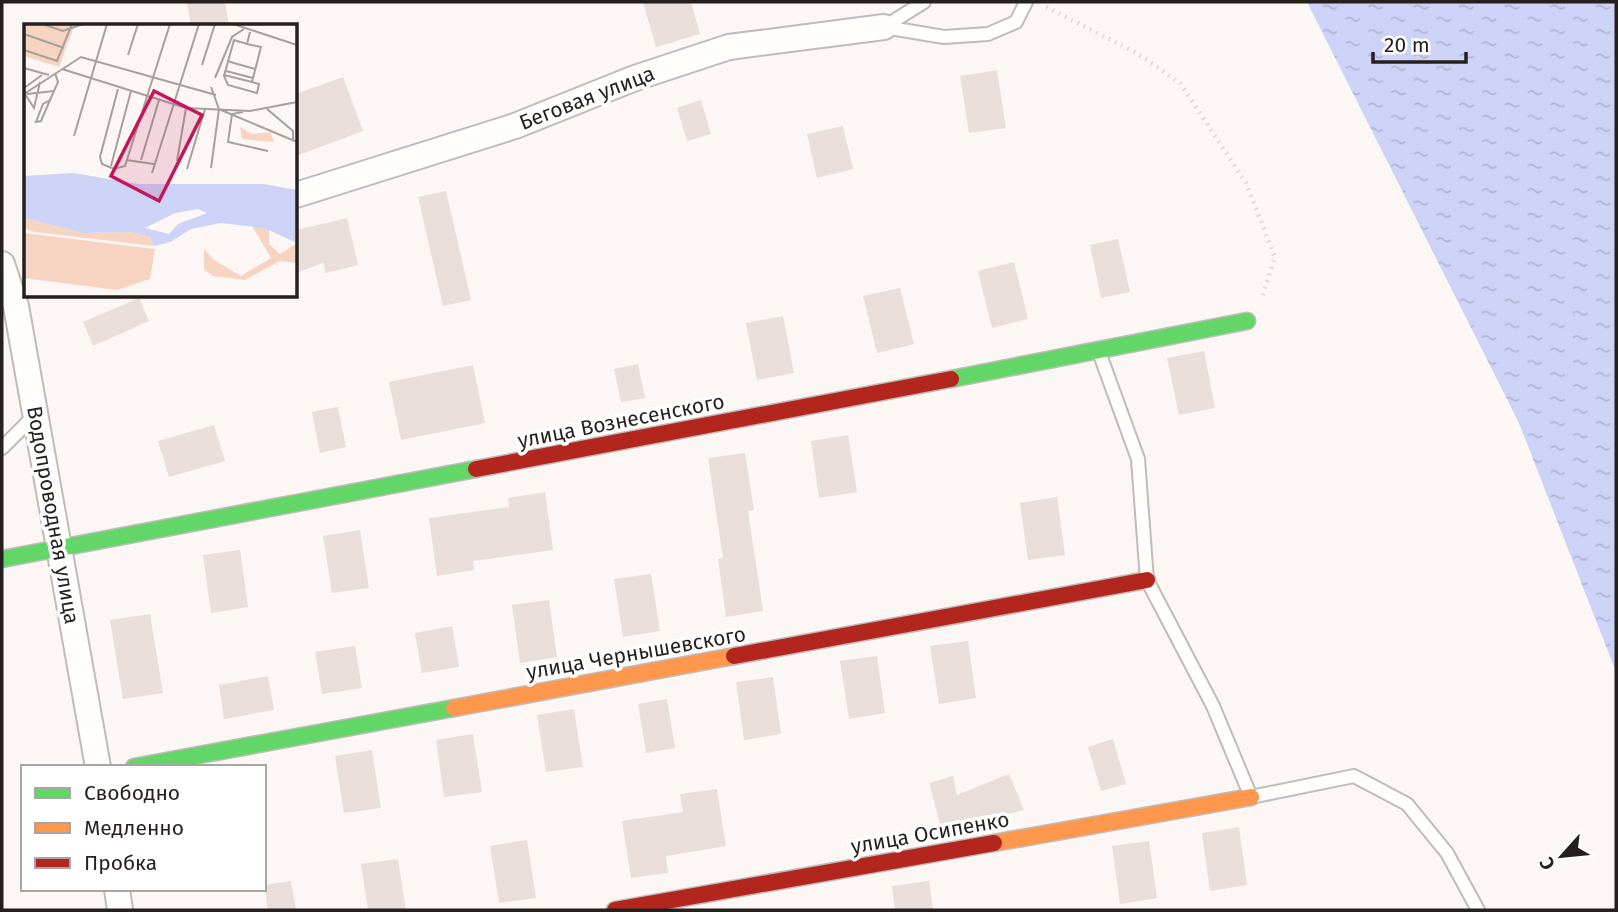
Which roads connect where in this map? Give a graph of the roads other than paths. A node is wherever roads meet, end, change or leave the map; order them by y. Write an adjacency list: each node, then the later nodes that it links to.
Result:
1 (924, 2): 3 (lane)
2 (1026, 2): 3 (lane)
3 (884, 27): 4 (street, Беговая улица)
4 (298, 194)
5 (2, 264): 6 (street, Водопроводная улица)
6 (24, 297)
7 (27, 301): 10 (street, Водопроводная улица)
8 (1247, 321): 9 (street, улица Вознесенского)
9 (1099, 351): 12 (street, улица Вознесенского); 14 (lane)
10 (36, 414): 11 (lane); 12 (street, Водопроводная улица)
11 (2, 448)
12 (60, 549): 13 (street, улица Вознесенского); 15 (street, Водопроводная улица)
13 (2, 559)
14 (1147, 580): 16 (street, улица Чернышевского); 17 (lane)
15 (98, 765)
16 (145, 765)
17 (1251, 797): 20 (street, улица Осипенко); 21 (lane)
18 (117, 891): 19 (street)
19 (120, 910)
20 (615, 910)
21 (1478, 910)

